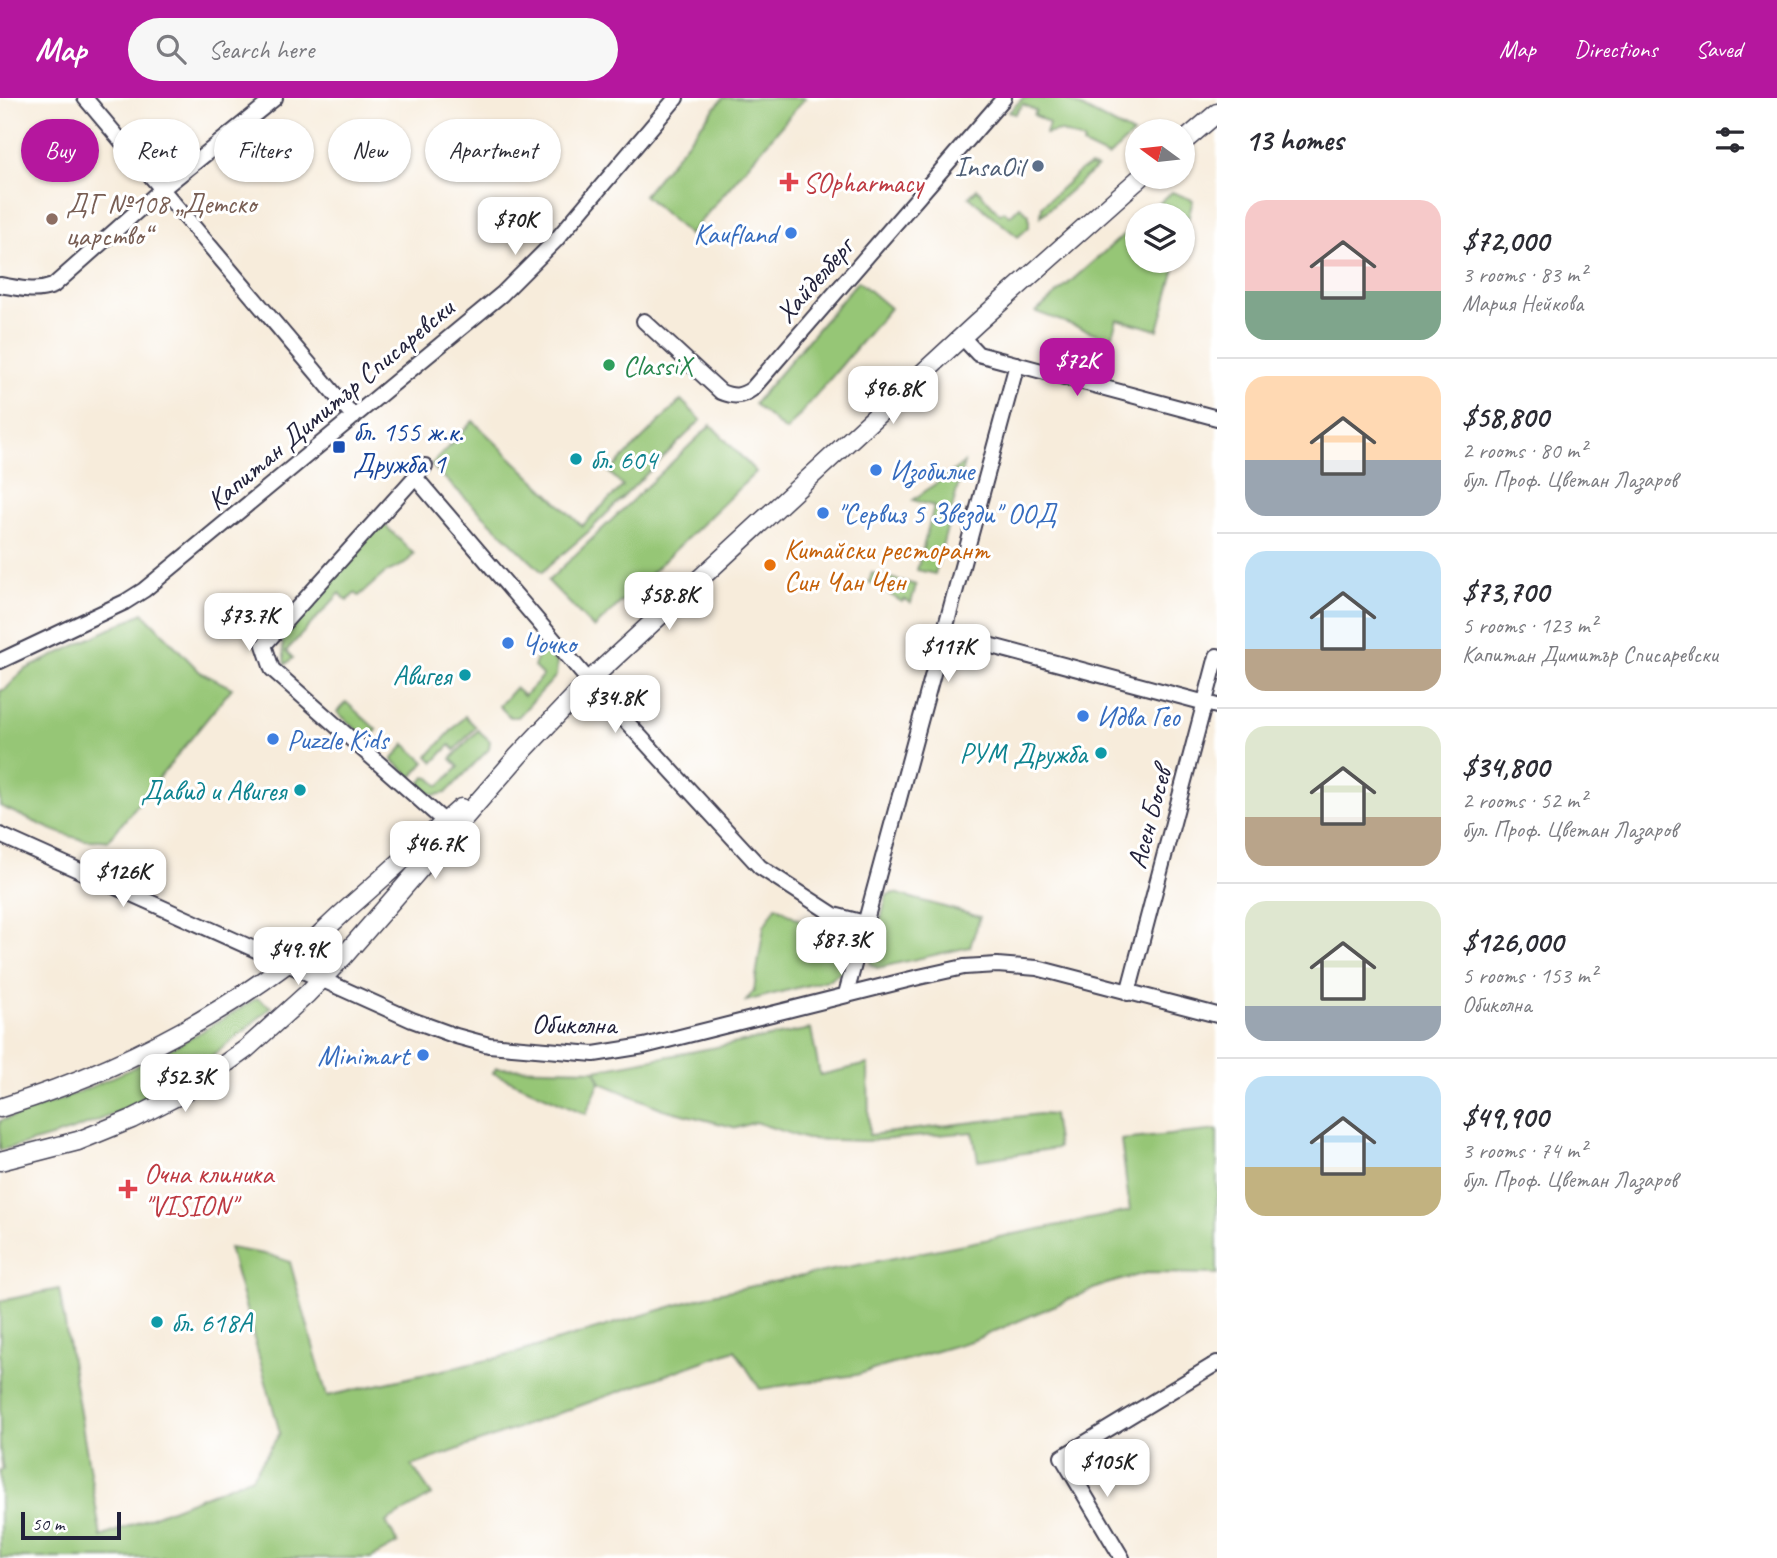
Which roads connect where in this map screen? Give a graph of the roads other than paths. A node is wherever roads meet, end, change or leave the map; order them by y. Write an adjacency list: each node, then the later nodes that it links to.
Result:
1 (85, 98): 7 (street)
2 (275, 98): 7 (street)
3 (676, 98): 13 (street, Капитан Димитър Списаревски)
4 (1004, 98): 10 (street, Хайделберг)
5 (1217, 113): 6 (main road)
6 (1195, 132)
7 (162, 189): 9 (street); 13 (street)
8 (1128, 189): 11 (main road)
9 (0, 285)
10 (644, 321)
11 (962, 337): 12 (street); 18 (main road)
12 (1017, 364): 14 (street); 15 (street)
13 (354, 417): 17 (street, Капитан Димитър Списаревски)
14 (1217, 418)
15 (943, 633): 19 (street); 23 (street)
16 (1217, 656): 19 (street, Асен Босев)
17 (0, 661)
18 (589, 681): 20 (main road); 21 (street); 23 (street)
19 (1211, 704): 26 (street, Асен Босев)
20 (518, 756): 21 (main road); 25 (main road)
21 (445, 822): 24 (main road)
22 (0, 835): 24 (street, Обиколна)
23 (865, 923): 27 (street)
24 (288, 963): 25 (street, Обиколна); 29 (main road)
25 (322, 979): 27 (street, Обиколна); 30 (main road)
26 (1128, 993): 27 (street, Обиколна); 28 (street, Обиколна)
27 (846, 994)
28 (1217, 1015)
29 (0, 1108)
30 (0, 1161)
31 (1217, 1363): 32 (street)
32 (1122, 1558)

